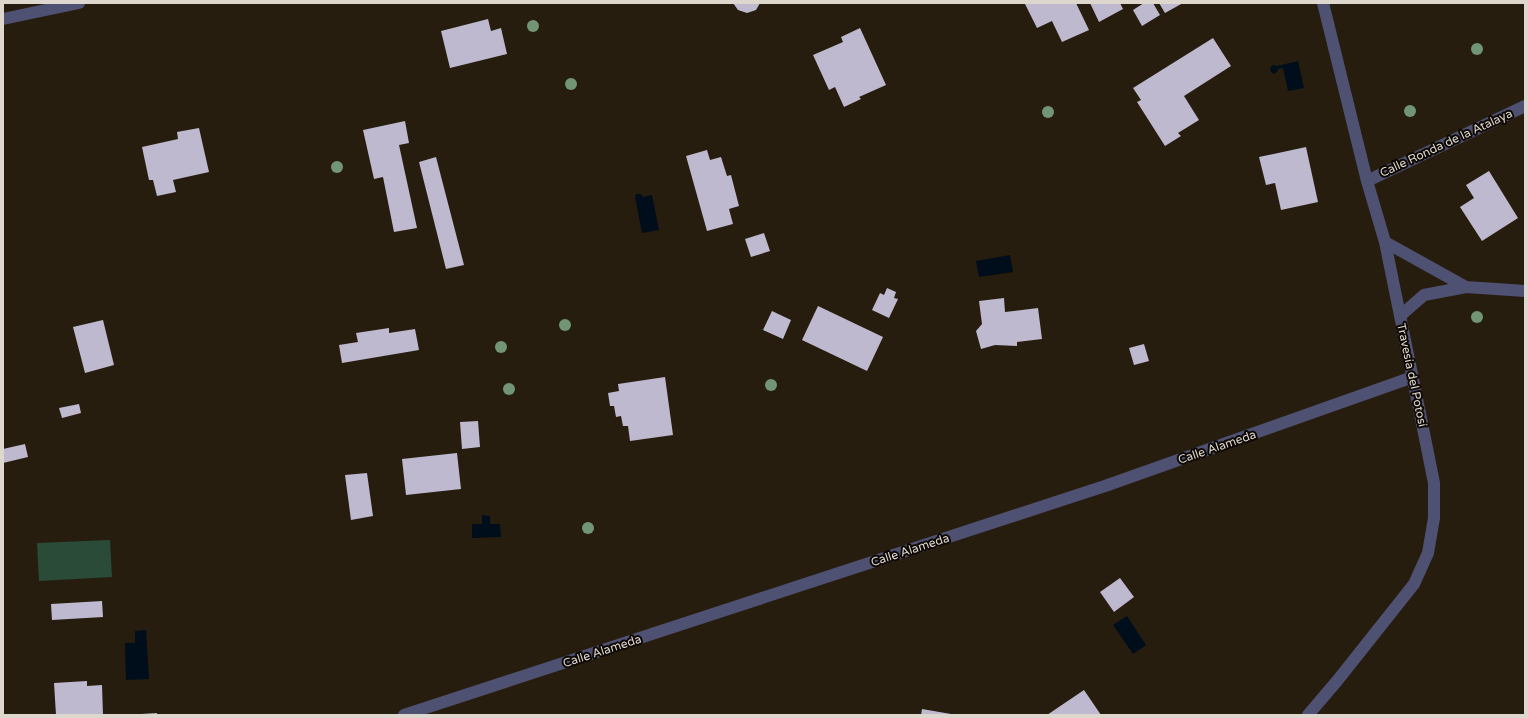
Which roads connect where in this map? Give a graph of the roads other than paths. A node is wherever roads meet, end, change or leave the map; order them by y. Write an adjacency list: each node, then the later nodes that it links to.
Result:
1 (79, 3): 3 (street)
2 (1323, 3): 5 (street, Travesía del Potosí)
3 (3, 19)
4 (1525, 106): 5 (street, Calle Ronda de la Atalaya)
5 (1367, 180): 6 (street, Travesía del Potosí)
6 (1385, 242): 7 (street); 9 (street, Travesía del Potosí)
7 (1466, 287): 8 (street); 9 (street)
8 (1525, 291)
9 (1400, 316): 10 (street, Travesía del Potosí)
10 (1413, 377): 11 (street, Calle Alameda); 12 (street, Travesía del Potosí)
11 (404, 715)
12 (1308, 715)

